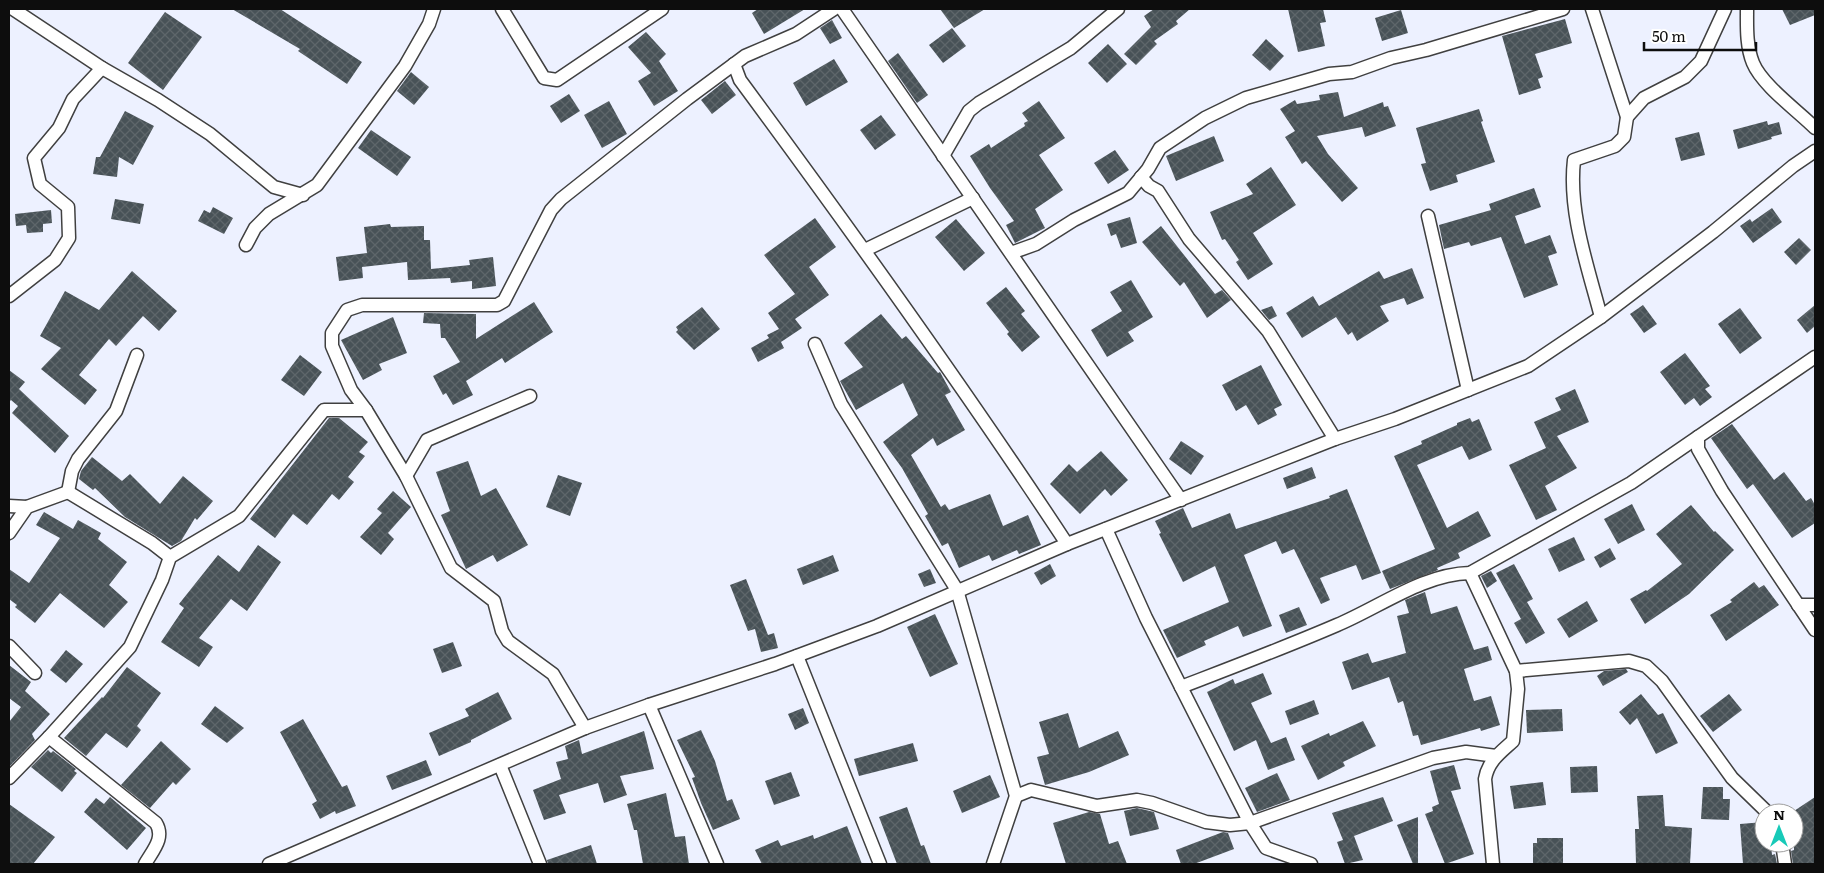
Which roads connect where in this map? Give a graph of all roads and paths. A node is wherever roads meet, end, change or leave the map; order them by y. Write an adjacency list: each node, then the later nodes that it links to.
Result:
1 (13, 9): 13 (street)
2 (434, 9): 19 (street)
3 (502, 9): 4 (street)
4 (662, 9)
5 (834, 9): 12 (street)
6 (842, 9): 17 (street)
7 (1118, 9): 17 (street)
8 (1563, 9): 18 (street)
9 (1592, 9): 14 (street)
10 (1724, 9): 14 (street)
11 (1746, 9): 15 (street)
12 (734, 64): 23 (street); 30 (street)
13 (102, 68): 19 (street); 25 (street)
14 (1626, 117): 26 (street)
15 (1815, 128)
16 (1815, 152): 26 (street)
17 (943, 156): 20 (street)
18 (1141, 177): 24 (street); 36 (street)
19 (302, 195): 22 (street)
20 (973, 198): 23 (street); 24 (street)
21 (1428, 216): 31 (street)
22 (246, 245)
23 (865, 250): 44 (street)
24 (1011, 254): 39 (street)
25 (9, 296)
26 (1601, 317): 31 (street)
27 (815, 344): 47 (street)
28 (138, 356): 38 (street)
29 (1815, 357): 35 (street)
30 (351, 390): 33 (street); 34 (street)
31 (1468, 390): 36 (street)
32 (530, 396): 37 (street)
33 (339, 410): 34 (street); 45 (street)
34 (366, 410): 37 (street)
35 (1698, 437): 46 (street); 48 (street)
36 (1334, 439): 39 (street)
37 (406, 476): 57 (street)
38 (68, 492): 41 (street); 45 (street)
39 (1181, 500): 42 (street)
40 (9, 506): 41 (street)
41 (27, 507): 43 (street)
42 (1106, 529): 44 (street); 55 (street)
43 (9, 533)
44 (1067, 544): 47 (street)
45 (170, 558): 58 (street)
46 (1470, 573): 53 (street); 55 (street)
47 (956, 590): 52 (street); 62 (street)
48 (1798, 605): 49 (street); 50 (street)
49 (1815, 605)
50 (1815, 630)
51 (9, 646): 54 (street)
52 (797, 656): 56 (street); 69 (street)
53 (1516, 671): 59 (street); 63 (street)
54 (35, 673)
55 (1181, 687): 64 (street)
56 (649, 705): 57 (street); 68 (street)
57 (585, 728): 60 (street)
58 (49, 737): 61 (street); 65 (street)
59 (1496, 756): 64 (street); 72 (street)
60 (500, 765): 66 (street); 67 (street)
61 (9, 778)
62 (1016, 796): 64 (street); 70 (street)
63 (1758, 803)
64 (1250, 823): 71 (street)
65 (145, 864)
66 (269, 864)
67 (540, 864)
68 (716, 864)
69 (880, 864)
70 (993, 864)
71 (1311, 864)
72 (1493, 864)

